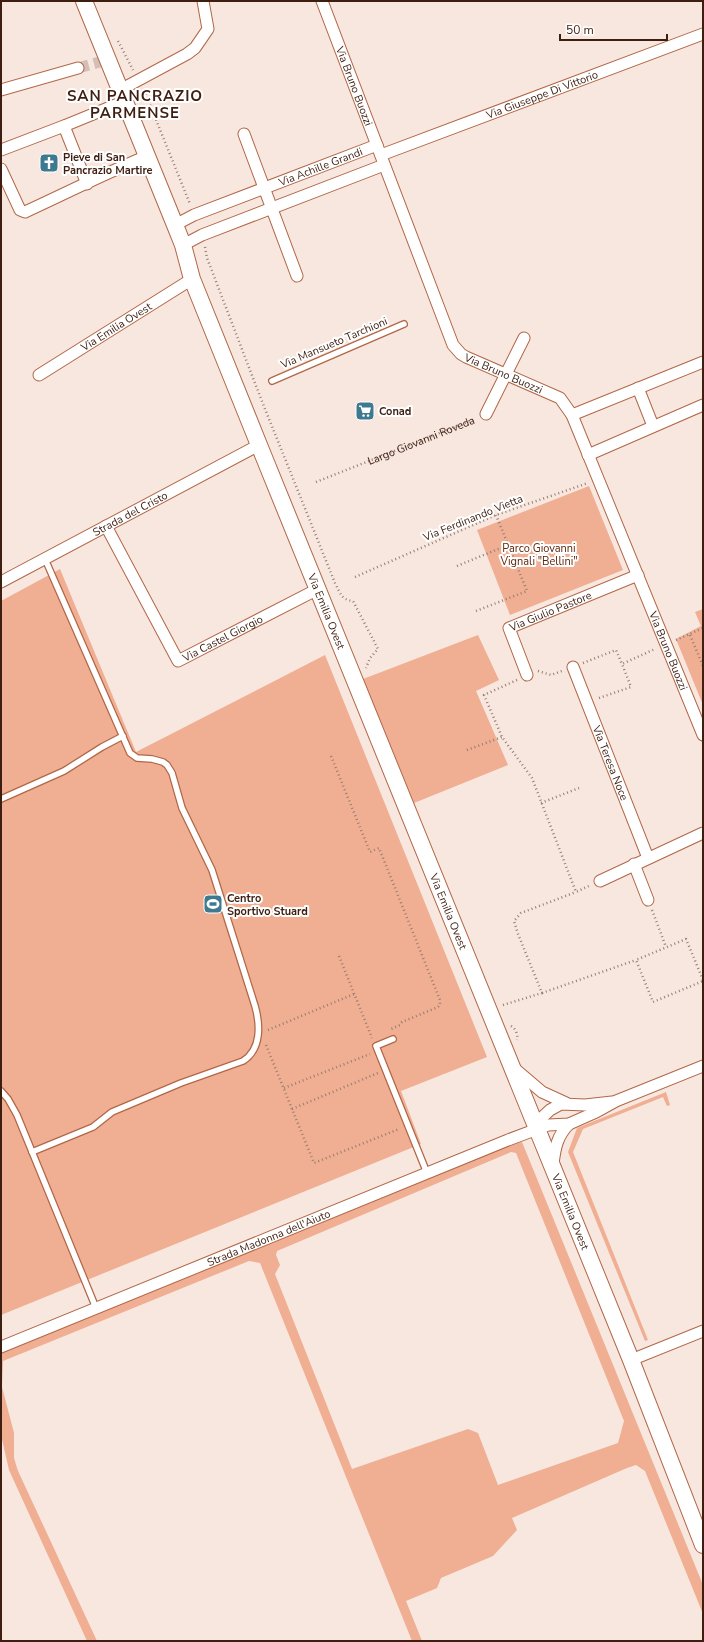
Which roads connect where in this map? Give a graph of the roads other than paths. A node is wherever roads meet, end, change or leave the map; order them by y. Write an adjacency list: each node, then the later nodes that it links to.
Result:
1 (84, 1): 7 (street, Via Emilia Ovest)
2 (203, 1): 7 (street)
3 (322, 1): 11 (street, Via Bruno Buozzi)
4 (703, 34): 11 (street, Via Giuseppe Di Vittorio)
5 (78, 68): 6 (street)
6 (1, 90)
7 (123, 95): 8 (street); 12 (street, Via Emilia Ovest)
8 (64, 126): 10 (street); 14 (street)
9 (244, 134): 15 (street, Via Achille Grandi)
10 (1, 150)
11 (381, 155): 15 (street, Via Achille Grandi); 16 (street, Via Achille Grandi); 25 (street, Via Bruno Buozzi)
12 (146, 156): 14 (street); 17 (street, Via Emilia Ovest)
13 (1, 169): 14 (street)
14 (87, 184)
15 (264, 189): 16 (street, Via Achille Grandi); 17 (street, Via Achille Grandi)
16 (272, 209): 18 (street, Via Achille Grandi); 19 (street, Via Achille Grandi)
17 (175, 225): 18 (street, Via Emilia Ovest)
18 (183, 245): 20 (street, Via Emilia Ovest)
19 (297, 276)
20 (192, 279): 24 (street, Via Emilia Ovest); 32 (street, Via Emilia Ovest)
21 (404, 324): 26 (lane, Via Mansueto Tarchioni)
22 (524, 338): 25 (street, Largo Giovanni Roveda)
23 (703, 362): 27 (street)
24 (39, 375)
25 (506, 375): 29 (street, Largo Giovanni Roveda); 30 (street, Via Bruno Buozzi)
26 (272, 381)
27 (638, 388): 30 (street); 31 (street)
28 (703, 405): 31 (street)
29 (486, 414)
30 (572, 415): 33 (street, Via Bruno Buozzi)
31 (653, 426): 33 (street)
32 (258, 445): 34 (street, Strada del Cristo); 38 (street, Via Emilia Ovest)
33 (588, 455): 36 (street, Via Bruno Buozzi)
34 (106, 526): 35 (street, Strada del Cristo); 38 (street, Via Castel Giorgio)
35 (45, 559): 37 (street, Strada del Cristo); 42 (lane)
36 (638, 575): 40 (street, Via Giulio Pastore); 41 (street, Via Bruno Buozzi)
37 (1, 582)
38 (318, 589): 50 (street, Via Emilia Ovest)
39 (573, 667): 45 (street, Via Teresa Noce)
40 (527, 675)
41 (703, 735)
42 (123, 736): 43 (lane); 57 (lane)
43 (1, 799)
44 (703, 833): 45 (street)
45 (648, 858): 46 (street)
46 (634, 864): 47 (street); 48 (street)
47 (600, 881)
48 (648, 900)
49 (393, 1039): 59 (lane)
50 (510, 1061): 54 (street); 56 (street, Via Emilia Ovest)
51 (703, 1066): 53 (street)
52 (1, 1091): 57 (lane)
53 (616, 1101): 54 (street); 55 (street)
54 (566, 1103): 56 (street)
55 (569, 1124): 56 (street); 58 (street)
56 (536, 1126): 58 (street, Via Emilia Ovest); 59 (street, Strada Madonna dell'Aiuto)
57 (32, 1152): 60 (lane)
58 (552, 1167): 63 (street, Via Emilia Ovest)
59 (427, 1172): 60 (street, Strada Madonna dell'Aiuto)
60 (96, 1308): 62 (street, Strada Madonna dell'Aiuto)
61 (703, 1331): 63 (street)
62 (1, 1347)
63 (631, 1360): 64 (street, Via Emilia Ovest)
64 (703, 1544)

